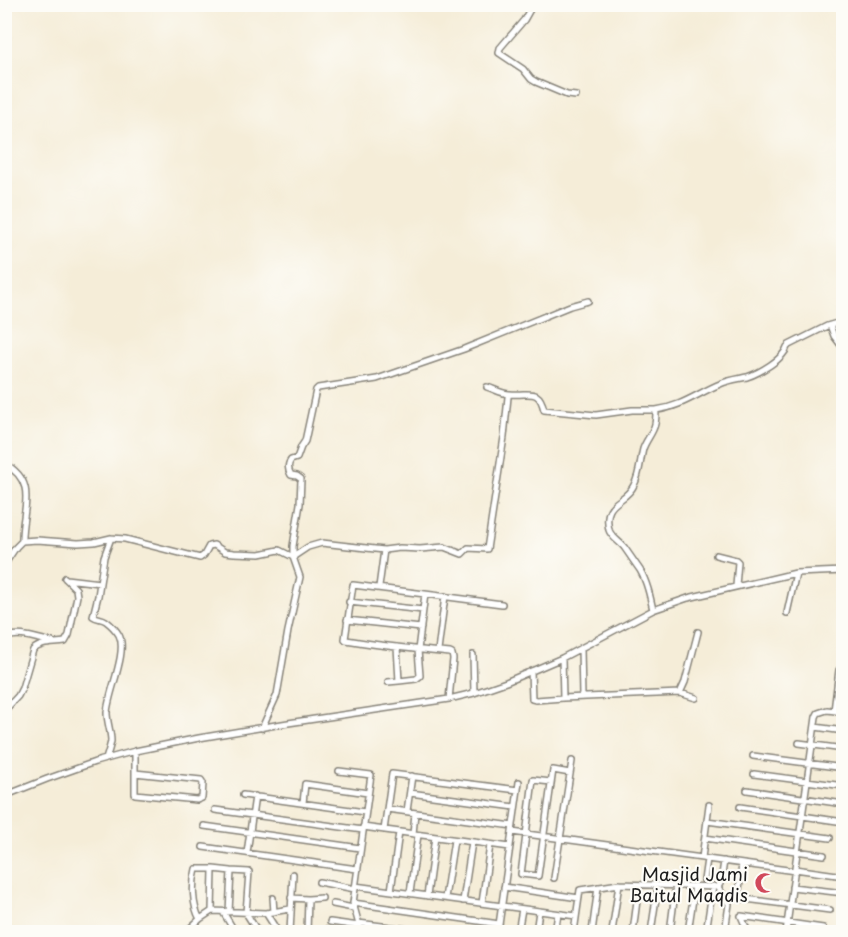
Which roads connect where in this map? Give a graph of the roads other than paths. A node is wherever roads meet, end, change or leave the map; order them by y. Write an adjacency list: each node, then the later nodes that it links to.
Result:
1 (533, 4): 2 (street)
2 (576, 96)
3 (588, 301): 15 (street)
4 (843, 321): 5 (street)
5 (830, 325): 6 (street); 9 (street)
6 (843, 349)
7 (487, 387): 8 (street)
8 (509, 394): 9 (street); 13 (street)
9 (656, 410): 27 (street)
10 (4, 464): 12 (street)
11 (111, 538): 12 (street); 15 (street); 19 (street)
12 (22, 541): 16 (street)
13 (384, 550): 15 (street); 21 (street)
14 (716, 555): 20 (street)
15 (293, 557): 54 (street)
16 (4, 565)
17 (843, 572): 18 (street)
18 (796, 573): 20 (street); 28 (street)
19 (100, 583): 33 (street); 61 (street)
20 (736, 586): 27 (street)
21 (379, 587): 22 (street); 24 (street)
22 (425, 594): 23 (street); 26 (street)
23 (445, 596): 25 (street); 37 (street)
24 (349, 602): 26 (street); 29 (street)
25 (502, 604)
26 (423, 610): 30 (street)
27 (653, 610): 35 (street)
28 (787, 613)
29 (347, 620): 30 (street); 34 (street)
30 (421, 628): 36 (street)
31 (698, 632): 45 (street)
32 (4, 638): 33 (street)
33 (63, 643): 50 (street)
34 (397, 647): 36 (street); 42 (street)
35 (581, 648): 39 (street); 46 (street)
36 (418, 650): 37 (street); 42 (street)
37 (438, 651): 49 (street)
38 (473, 655): 44 (street)
39 (561, 658): 41 (street); 47 (street)
40 (843, 664): 51 (street)
41 (531, 671): 44 (street); 47 (street)
42 (399, 681): 43 (street)
43 (388, 682)
44 (474, 693): 49 (street)
45 (680, 693): 46 (street); 48 (street)
46 (582, 697): 47 (street)
47 (563, 698)
48 (696, 698)
49 (449, 699): 54 (street)
50 (4, 711)
51 (834, 711): 52 (street); 53 (street)
52 (843, 712)
53 (815, 727): 55 (street); 57 (street)
54 (262, 728): 59 (street)
55 (843, 731)
56 (799, 743): 57 (street)
57 (812, 745): 58 (street); 63 (street)
58 (843, 749)
59 (135, 751): 61 (street); 67 (street)
60 (753, 756): 63 (street)
61 (106, 759): 79 (street)
62 (572, 761): 66 (street)
63 (810, 763): 64 (street); 70 (street)
64 (843, 768)
65 (339, 771): 76 (street)
66 (570, 772): 71 (street); 109 (street)
67 (135, 773): 67 (street)
68 (754, 774): 70 (street)
69 (412, 776): 74 (street); 77 (street); 87 (street)
70 (807, 781): 73 (street); 81 (street)
71 (551, 782): 103 (street); 105 (street)
72 (519, 783): 74 (street)
73 (843, 786)
74 (518, 790): 85 (street)
75 (747, 790): 81 (street)
76 (368, 793): 82 (street); 90 (street)
77 (410, 793): 85 (street); 89 (street)
78 (243, 795): 80 (street)
79 (4, 796)
80 (255, 796): 82 (street); 92 (street)
81 (805, 798): 83 (street); 93 (street)
82 (303, 803): 90 (street)
83 (843, 804)
84 (709, 805): 94 (street)
85 (515, 807): 98 (street)
86 (740, 807): 93 (street)
87 (387, 809): 89 (street); 99 (street)
88 (215, 810): 92 (street)
89 (407, 811): 91 (street)
90 (365, 812): 97 (street)
91 (416, 813): 98 (street); 102 (street)
92 (252, 815): 97 (street); 101 (street)
93 (802, 816): 95 (street); 104 (street)
94 (707, 821): 104 (street); 107 (street)
95 (843, 822)
96 (204, 826): 101 (street)
97 (363, 829): 99 (street); 115 (street)
98 (512, 829): 103 (street); 114 (street)
99 (384, 830): 100 (street)
100 (399, 832): 102 (street); 141 (street)
101 (250, 833): 115 (street); 117 (street)
102 (415, 834): 106 (street); 142 (street)
103 (526, 834): 105 (street); 105 (street)
104 (800, 834): 108 (street); 116 (street)
105 (543, 836): 109 (street)
106 (435, 837): 110 (street); 144 (street)
107 (705, 838): 116 (street); 119 (street)
108 (830, 838)
109 (560, 839): 119 (street); 128 (street)
110 (454, 840): 111 (street); 148 (street)
111 (472, 842): 112 (street); 151 (street)
112 (490, 845): 114 (street); 152 (street)
113 (203, 847): 117 (street)
114 (510, 847): 137 (street)
115 (360, 848): 123 (street)
116 (797, 851): 118 (street); 124 (street)
117 (247, 853): 123 (street)
118 (824, 855)
119 (704, 858): 120 (street); 129 (street)
120 (724, 861): 121 (street); 139 (street)
121 (742, 864): 124 (street); 154 (street)
122 (213, 869): 125 (street); 160 (street); 168 (street)
123 (357, 869): 136 (street)
124 (795, 870): 127 (street); 140 (street)
125 (231, 871): 162 (street); 164 (street)
126 (293, 874): 146 (street)
127 (843, 876)
128 (554, 878)
129 (704, 880)
130 (319, 882): 136 (street)
131 (619, 884): 132 (street); 138 (street); 191 (street)
132 (639, 885): 133 (street); 192 (street)
133 (658, 885): 134 (street); 193 (street)
134 (676, 885): 135 (street); 194 (street)
135 (695, 886): 139 (street); 195 (street)
136 (355, 887): 141 (street); 155 (street)
137 (504, 887): 149 (street); 156 (street)
138 (598, 887): 149 (street); 190 (street)
139 (715, 887): 196 (street); 197 (street)
140 (792, 887): 143 (street); 154 (street)
141 (391, 891): 142 (street)
142 (410, 893): 144 (street)
143 (843, 894)
144 (427, 896): 148 (street)
145 (273, 898): 163 (street)
146 (291, 898): 150 (street); 157 (street)
147 (322, 898): 150 (street)
148 (446, 898): 151 (street)
149 (579, 898): 167 (street)
150 (309, 899): 182 (street)
151 (464, 901): 152 (street)
152 (482, 903): 156 (street)
153 (333, 904): 155 (street)
154 (790, 905): 159 (street); 170 (street)
155 (353, 906): 171 (street); 172 (street)
156 (501, 906): 158 (street); 172 (street)
157 (290, 909): 163 (street); 181 (street)
158 (522, 909): 161 (street); 186 (street)
159 (830, 910)
160 (212, 911): 162 (street); 168 (street)
161 (539, 911): 166 (street); 187 (street)
162 (226, 912): 164 (street); 178 (street)
163 (274, 912): 165 (street)
164 (246, 913): 165 (street); 179 (street)
165 (266, 913): 180 (street)
166 (558, 914): 167 (street); 188 (street)
167 (576, 916): 189 (street)
168 (200, 919): 175 (street)
169 (330, 922): 171 (street)
170 (787, 923): 173 (street); 198 (street); 199 (street)
171 (358, 924): 183 (street); 184 (street)
172 (499, 924): 185 (street)
173 (823, 928)
174 (325, 930): 182 (street)
175 (189, 932)
176 (207, 933): 177 (street)
177 (213, 933)
178 (235, 933)
179 (258, 933)
180 (278, 933)
181 (290, 933)
182 (309, 933)
183 (361, 933)
184 (430, 933)
185 (498, 933)
186 (518, 933)
187 (536, 933)
188 (555, 933)
189 (574, 933)
190 (592, 933)
191 (612, 933)
192 (633, 933)
193 (651, 933)
194 (670, 933)
195 (688, 933)
196 (706, 933)
197 (725, 933)
198 (748, 933)
199 (786, 933)

